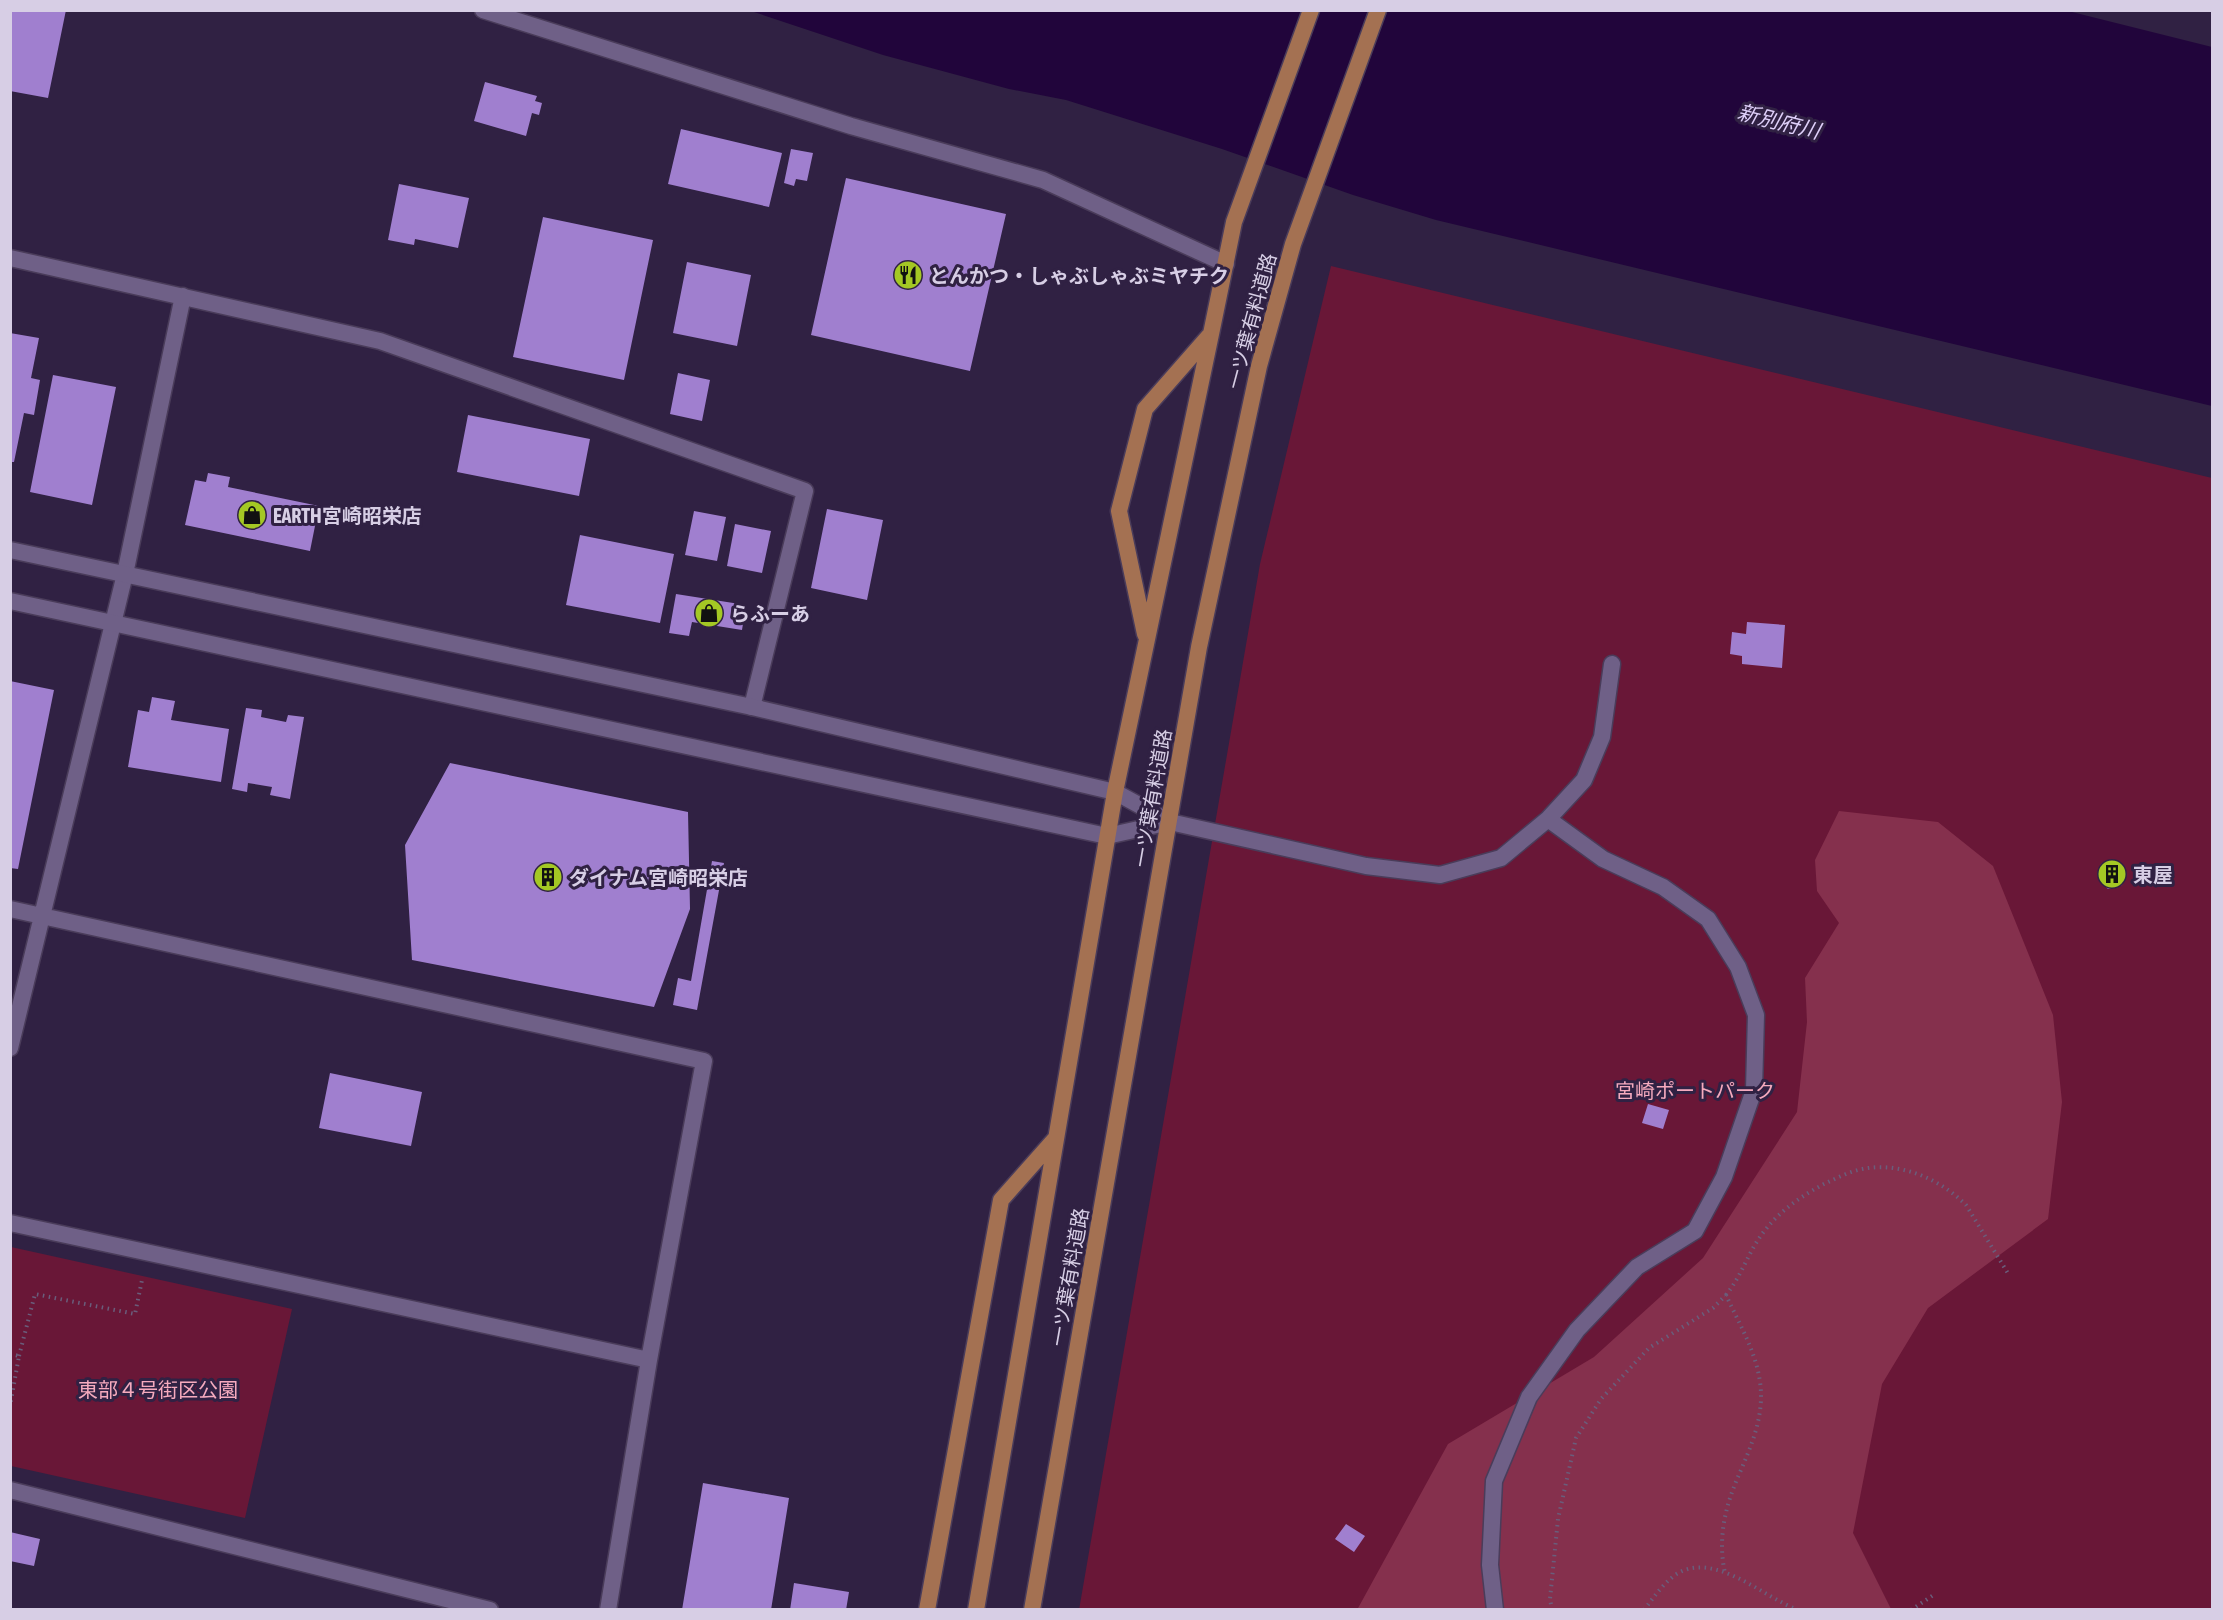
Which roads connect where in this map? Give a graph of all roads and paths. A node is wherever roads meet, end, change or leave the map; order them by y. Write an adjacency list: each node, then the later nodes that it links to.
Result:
1 (483, 10): 5 (street)
2 (1311, 10): 5 (main road, 一ツ葉有料道路)
3 (1378, 10): 17 (main road, 一ツ葉有料道路)
4 (10, 258): 6 (street)
5 (1226, 264): 7 (main road, 一ツ葉有料道路)
6 (183, 296): 9 (street); 14 (street)
7 (1210, 334): 12 (main road, 一ツ葉有料道路); 12 (main road)
8 (10, 550): 9 (street)
9 (125, 574): 11 (street); 14 (street)
10 (10, 601): 11 (street)
11 (112, 623): 18 (street); 20 (street)
12 (1147, 640): 15 (main road, 一ツ葉有料道路)
13 (1612, 664): 16 (street)
14 (752, 707): 15 (street)
15 (1115, 792): 17 (street); 18 (main road, 一ツ葉有料道路)
16 (1548, 819): 17 (street); 39 (street)
17 (1170, 822): 18 (street); 38 (main road, 一ツ葉有料道路)
18 (1107, 836): 22 (main road, 一ツ葉有料道路)
19 (10, 909): 20 (street)
20 (42, 916): 21 (street); 29 (street)
21 (10, 1048)
22 (1055, 1139): 36 (main road); 37 (main road, 一ツ葉有料道路)
23 (10, 1223): 29 (street)
24 (2009, 1275): 26 (path)
25 (142, 1280): 28 (path)
26 (1726, 1295): 32 (path); 40 (path)
27 (10, 1354): 28 (path)
28 (19, 1356): 30 (path)
29 (649, 1360): 35 (street)
30 (10, 1406)
31 (10, 1490): 34 (street)
32 (1725, 1573): 41 (path); 42 (path)
33 (1935, 1594): 43 (path)
34 (490, 1610)
35 (608, 1610)
36 (927, 1610)
37 (976, 1610)
38 (1032, 1610)
39 (1495, 1610)
40 (1552, 1610)
41 (1644, 1610)
42 (1798, 1610)
43 (1911, 1610)

